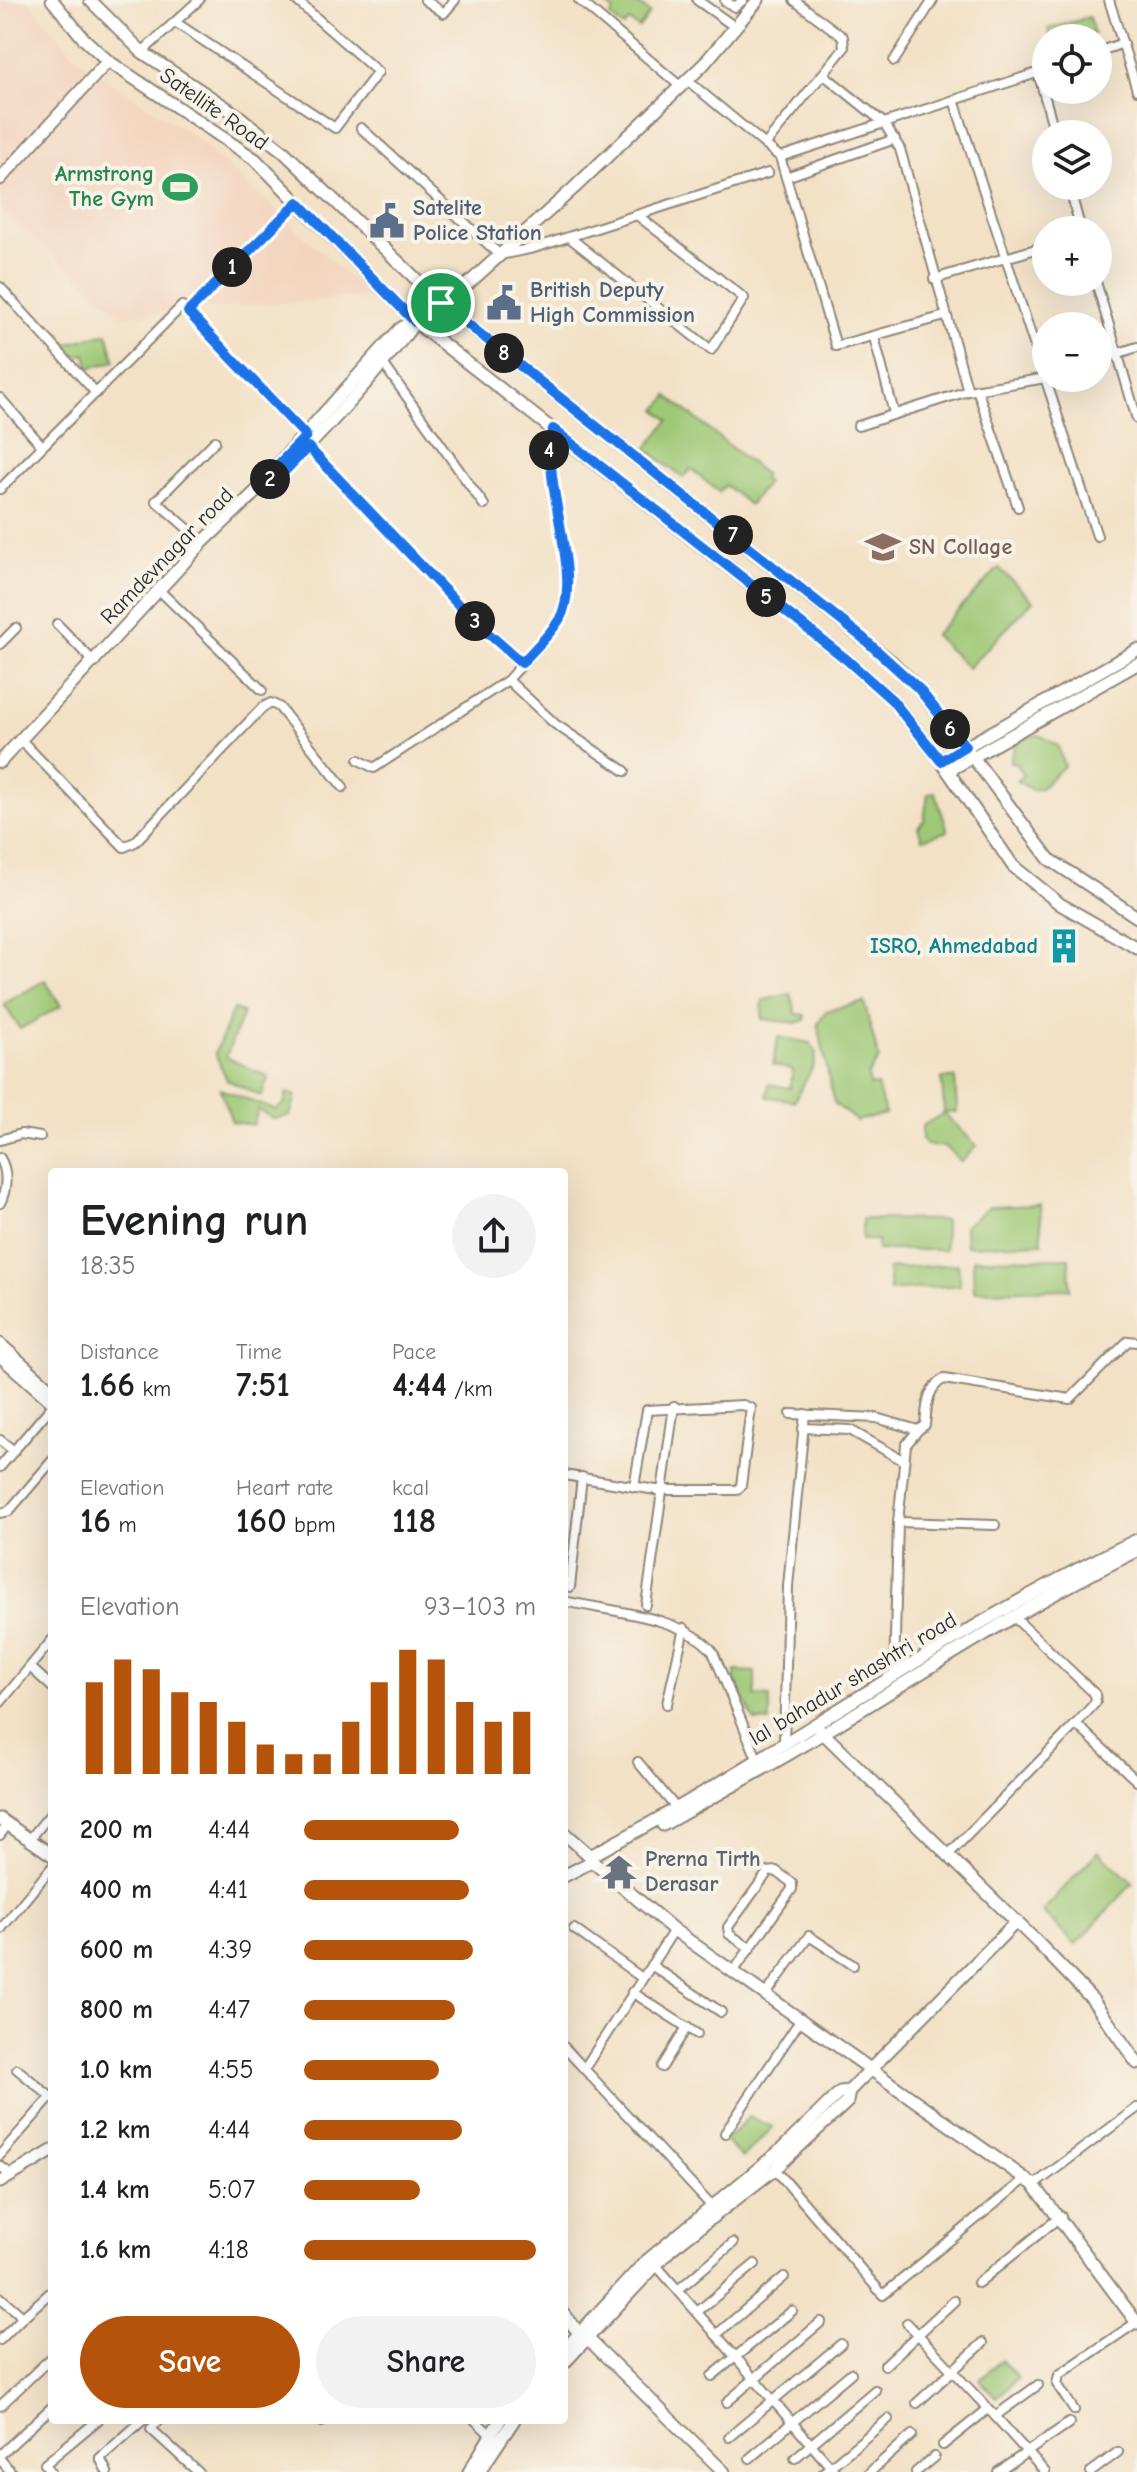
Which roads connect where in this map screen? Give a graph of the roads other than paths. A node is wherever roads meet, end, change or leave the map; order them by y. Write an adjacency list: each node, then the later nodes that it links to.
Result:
1 (52, 0): 20 (street, Satellite Road)
2 (90, 0): 19 (street, Satellite Road)
3 (199, 0): 15 (street)
4 (296, 0): 15 (street)
5 (425, 0): 6 (street)
6 (455, 0)
7 (579, 0): 24 (street)
8 (697, 0): 16 (street)
9 (743, 0): 14 (street)
10 (758, 0): 16 (street, Ramdevnagar road)
11 (794, 0): 22 (street)
12 (933, 0): 21 (street)
13 (1109, 0): 17 (street)
14 (725, 1)
15 (175, 22): 19 (street)
16 (735, 27): 24 (street, Ramdevnagar road)
17 (1123, 43): 18 (street); 25 (street)
18 (1112, 47)
19 (142, 52): 44 (street, Satellite Road)
20 (108, 61): 34 (street); 35 (street, Satellite Road)
21 (894, 61)
22 (823, 74): 27 (street); 30 (street)
23 (1032, 74): 26 (street)
24 (684, 83): 30 (street); 39 (street, Ramdevnagar road)
25 (1137, 90)
26 (954, 100): 27 (street); 40 (street)
27 (884, 123): 29 (street); 31 (street)
28 (361, 128): 39 (street)
29 (895, 139): 33 (street); 41 (street)
30 (765, 145): 31 (street)
31 (780, 157): 33 (street)
32 (768, 173): 36 (street)
33 (786, 177): 49 (street)
34 (0, 179)
35 (298, 202): 45 (street); 47 (street, Satellite Road)
36 (637, 215): 37 (street); 37 (street)
37 (569, 237): 39 (street)
38 (1032, 250): 40 (street)
39 (500, 255): 44 (street, Ramdevnagar road)
40 (1008, 258): 41 (street); 48 (street)
41 (934, 279): 46 (street)
42 (0, 287): 57 (street)
43 (1100, 296): 51 (street)
44 (441, 303): 47 (street, Ramdevnagar road); 82 (street, Satellite Road)
45 (188, 312): 57 (street); 64 (street)
46 (945, 316): 49 (street); 55 (street)
47 (415, 322): 53 (street, Ramdevnagar road); 62 (street, Satellite Road); 64 (street, Ramdevnagar road)
48 (1032, 334)
49 (874, 337): 59 (street)
50 (1137, 347): 51 (street)
51 (1117, 354): 52 (street); 60 (street)
52 (1112, 356)
53 (382, 362): 64 (street, Ramdevnagar road); 67 (street)
54 (1032, 380): 55 (street)
55 (972, 390): 59 (street); 68 (street)
56 (1051, 392): 69 (street)
57 (96, 393): 65 (street)
58 (0, 398): 65 (street)
59 (894, 413): 61 (street)
60 (1137, 419)
61 (858, 426)
62 (553, 429): 77 (street); 85 (street, Satellite Road)
63 (215, 441): 70 (street)
64 (307, 442): 70 (street, Ramdevnagar road); 77 (street)
65 (42, 446): 66 (street)
66 (0, 489)
67 (484, 505)
68 (1018, 507)
69 (1097, 536)
70 (203, 542): 71 (street, Ramdevnagar road)
71 (159, 590): 76 (street, Ramdevnagar road); 80 (street)
72 (57, 624): 76 (street)
73 (16, 628): 74 (street)
74 (0, 644)
75 (1137, 650): 82 (street)
76 (95, 663): 81 (street, Ramdevnagar road)
77 (522, 663): 79 (street)
78 (1137, 664): 82 (street)
79 (508, 680): 83 (street); 86 (street)
80 (262, 690)
81 (21, 740): 84 (street, Ramdevnagar road); 87 (street)
82 (968, 751): 85 (street); 88 (street, Satellite Road)
83 (359, 760)
84 (0, 762)
85 (944, 766): 89 (street, Satellite Road)
86 (625, 771)
87 (343, 787)
88 (1137, 917)
89 (1137, 948)
90 (40, 1137): 91 (street)
91 (0, 1140)
92 (0, 1158): 93 (street)
93 (0, 1203)
94 (1137, 1342): 104 (street)
95 (0, 1344): 97 (street)
96 (0, 1356): 98 (street)
97 (48, 1386)
98 (48, 1400)
99 (674, 1406): 112 (street); 113 (street); 113 (street)
100 (48, 1409): 106 (street)
101 (791, 1414): 102 (street)
102 (805, 1414): 103 (street); 104 (street)
103 (803, 1428): 107 (street); 132 (street)
104 (918, 1430): 107 (street)
105 (0, 1440): 106 (street)
106 (14, 1451): 109 (street)
107 (904, 1461): 115 (street)
108 (48, 1466): 114 (street)
109 (0, 1467)
110 (568, 1475): 111 (street)
111 (582, 1477): 112 (street); 119 (street)
112 (634, 1487): 113 (street)
113 (663, 1489): 121 (street)
114 (0, 1513)
115 (898, 1522): 116 (street); 126 (street)
116 (995, 1525)
117 (1137, 1540): 126 (street, lal bahadur shashtri road)
118 (1137, 1551): 122 (street)
119 (570, 1587)
120 (568, 1602): 123 (street)
121 (646, 1605)
122 (1014, 1617): 130 (street); 131 (street)
123 (684, 1628): 129 (street); 133 (street)
124 (48, 1645): 125 (street)
125 (30, 1667): 127 (street); 128 (street)
126 (894, 1677): 131 (street, lal bahadur shashtri road)
127 (48, 1683)
128 (0, 1703)
129 (667, 1704)
130 (1076, 1724): 135 (street); 143 (street)
131 (820, 1730): 132 (street, lal bahadur shashtri road); 143 (street); 144 (street)
132 (784, 1746): 133 (street, lal bahadur shashtri road)
133 (758, 1761): 136 (street, lal bahadur shashtri road)
134 (638, 1762): 136 (street)
135 (1137, 1781)
136 (676, 1808): 144 (street, lal bahadur shashtri road)
137 (48, 1817): 141 (street)
138 (4, 1822): 139 (street); 141 (street)
139 (0, 1835)
140 (568, 1837): 144 (street)
141 (30, 1839): 142 (street)
142 (48, 1852)
143 (949, 1854): 148 (street)
144 (591, 1858): 145 (street, lal bahadur shashtri road); 147 (street); 151 (street)
145 (568, 1867)
146 (48, 1872): 150 (street)
147 (568, 1873)
148 (1017, 1921): 164 (street); 168 (street)
149 (574, 1929): 156 (street)
150 (0, 1930)
151 (674, 1930): 153 (street); 155 (street)
152 (750, 1948): 152 (street); 155 (street)
153 (651, 1965): 156 (street); 159 (street)
154 (853, 1965): 158 (street)
155 (733, 1972): 158 (street)
156 (642, 1978): 157 (street)
157 (632, 1992): 161 (street); 167 (street)
158 (766, 1994): 160 (street)
159 (721, 2012)
160 (801, 2019): 168 (street); 173 (street)
161 (687, 2027): 162 (street); 165 (street)
162 (697, 2034)
163 (568, 2051): 167 (street)
164 (1137, 2063)
165 (662, 2067)
166 (17, 2069): 170 (street)
167 (584, 2069): 183 (street)
168 (871, 2069): 169 (street); 181 (street)
169 (849, 2091): 178 (street); 183 (street)
170 (48, 2095)
171 (48, 2102): 175 (street)
172 (1137, 2108): 181 (street)
173 (725, 2133)
174 (48, 2153): 179 (street)
175 (0, 2155)
176 (48, 2161): 182 (street)
177 (0, 2166): 179 (street)
178 (775, 2169): 181 (street); 183 (street)
179 (12, 2175): 180 (street)
180 (0, 2182)
181 (1030, 2182): 184 (street)
182 (0, 2190)
183 (714, 2208): 187 (street); 203 (street)
184 (1061, 2216): 189 (street); 199 (street)
185 (733, 2243): 190 (street)
186 (755, 2264): 195 (street)
187 (656, 2265): 190 (street); 203 (street)
188 (784, 2277): 201 (street)
189 (978, 2283)
190 (678, 2290): 195 (street)
191 (48, 2295): 196 (street)
192 (0, 2297): 196 (street)
193 (954, 2301): 202 (street)
194 (792, 2311): 209 (street)
195 (697, 2312): 201 (street)
196 (23, 2317): 204 (street)
197 (568, 2319): 203 (street)
198 (821, 2322): 215 (street)
199 (1137, 2322): 222 (street)
200 (907, 2323): 202 (street)
201 (716, 2335): 209 (street)
202 (917, 2335): 211 (street); 212 (street)
203 (581, 2336): 207 (street); 208 (street); 254 (street); 255 (street)
204 (0, 2340)
205 (983, 2343): 212 (street)
206 (841, 2344): 218 (street)
207 (568, 2347)
208 (568, 2357)
209 (736, 2357): 214 (street); 215 (street)
210 (48, 2361): 221 (street)
211 (885, 2365)
212 (951, 2372): 220 (street); 224 (street)
213 (851, 2373): 226 (street)
214 (712, 2376)
215 (754, 2378): 218 (street); 219 (street)
216 (1038, 2385): 224 (street)
217 (875, 2390): 239 (street)
218 (773, 2401): 226 (street); 237 (street)
219 (727, 2402)
220 (917, 2403)
221 (0, 2406)
222 (1074, 2410)
223 (48, 2411): 243 (street)
224 (992, 2412): 240 (street); 242 (street)
225 (888, 2419): 248 (street)
226 (791, 2422): 239 (street); 245 (street)
227 (1069, 2423): 242 (street)
228 (93, 2424): 250 (street)
229 (138, 2424): 251 (street)
230 (147, 2424): 235 (street)
231 (155, 2424): 235 (street)
232 (479, 2424): 238 (street)
233 (498, 2424): 238 (street)
234 (509, 2424): 238 (street)
235 (151, 2429): 252 (street)
236 (912, 2435): 256 (street)
237 (729, 2437)
238 (493, 2438): 247 (street); 253 (street)
239 (811, 2445): 246 (street); 248 (street)
240 (943, 2445)
241 (1118, 2452): 260 (street)
242 (1028, 2453): 258 (street); 259 (street)
243 (0, 2457): 249 (street)
244 (934, 2457): 257 (street)
245 (750, 2458)
246 (795, 2458)
247 (484, 2470)
248 (830, 2470)
249 (11, 2472)
250 (51, 2472)
251 (107, 2472)
252 (198, 2472)
253 (469, 2472)
254 (716, 2472)
255 (724, 2472)
256 (870, 2472)
257 (916, 2472)
258 (998, 2472)
259 (1045, 2472)
260 (1091, 2472)

